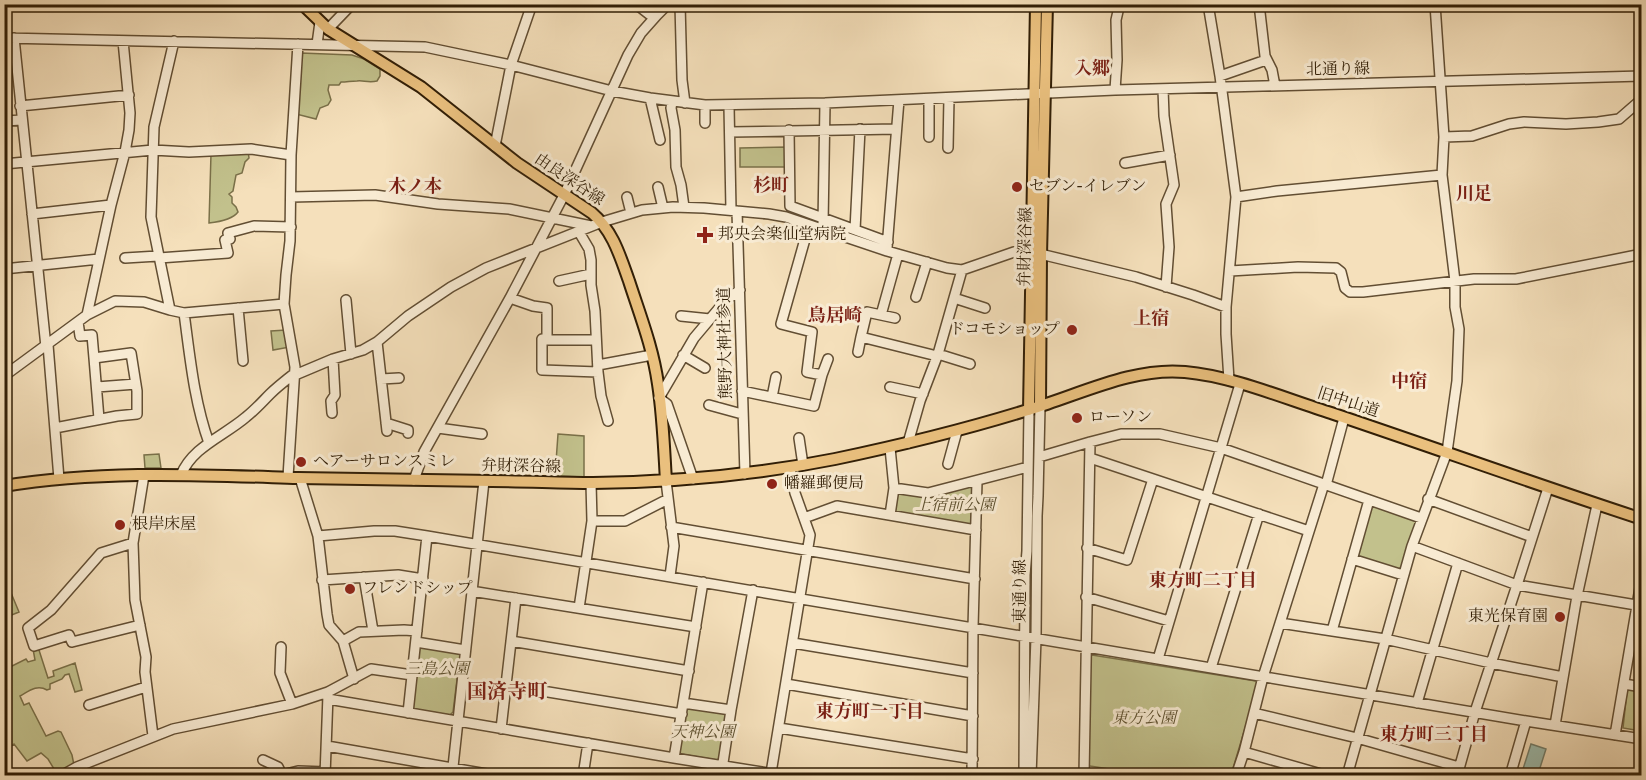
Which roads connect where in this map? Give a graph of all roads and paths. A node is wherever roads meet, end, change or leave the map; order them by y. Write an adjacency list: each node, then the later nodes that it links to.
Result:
1 (302, 4): 15 (main road, 由良深谷線)
2 (351, 4): 15 (street)
3 (532, 4): 23 (street)
4 (636, 4): 14 (street)
5 (668, 4): 14 (street)
6 (680, 4): 40 (street)
7 (1036, 4): 32 (main road, 弁財深谷線)
8 (1047, 4): 32 (main road, 弁財深谷線)
9 (1133, 4): 13 (street)
10 (1208, 4): 24 (street)
11 (1260, 4): 22 (street)
12 (1435, 4): 26 (street)
13 (1117, 6): 30 (street)
14 (654, 18): 31 (street)
15 (324, 25): 20 (street); 21 (main road, 由良深谷線)
16 (9, 38): 17 (street, 北通り線); 43 (street)
17 (123, 41): 18 (street, 北通り線); 33 (street)
18 (174, 41): 19 (street, 北通り線); 58 (street)
19 (298, 44): 20 (street, 北通り線); 60 (street)
20 (317, 44): 21 (street, 北通り線)
21 (353, 45): 23 (street, 北通り線); 56 (main road, 由良深谷線)
22 (1266, 60): 24 (street); 27 (street)
23 (511, 65): 31 (street, 北通り線); 56 (street)
24 (1220, 76): 28 (street)
25 (1641, 76): 26 (street, 北通り線)
26 (1441, 82): 27 (street, 北通り線); 54 (street)
27 (1275, 86): 28 (street, 北通り線)
28 (1221, 88): 29 (street, 北通り線); 70 (street)
29 (1163, 89): 30 (street, 北通り線); 61 (street)
30 (1114, 90): 32 (street, 北通り線)
31 (612, 91): 34 (street, 北通り線); 67 (street)
32 (1040, 93): 35 (street, 北通り線); 86 (main road, 弁財深谷線)
33 (129, 95): 43 (street); 59 (street)
34 (650, 98): 39 (street, 北通り線); 55 (street)
35 (949, 98): 36 (street, 北通り線); 57 (street)
36 (929, 99): 38 (street, 北通り線); 53 (street)
37 (1641, 99): 54 (street)
38 (898, 100): 41 (street, 北通り線); 50 (street)
39 (672, 102): 40 (street, 北通り線); 72 (street)
40 (685, 103): 42 (street, 北通り線)
41 (825, 103): 44 (street, 北通り線); 48 (street)
42 (705, 105): 44 (street, 北通り線); 47 (street)
43 (20, 106): 45 (street)
44 (729, 106): 52 (street, 熊野大神社参道)
45 (22, 120): 46 (street); 62 (street)
46 (4, 121)
47 (705, 123)
48 (825, 129): 49 (street); 51 (street); 79 (street)
49 (860, 129): 50 (street); 82 (street)
50 (896, 129): 84 (street)
51 (789, 130): 52 (street); 79 (street)
52 (730, 132): 74 (street, 熊野大神社参道)
53 (929, 137)
54 (1444, 137): 65 (street)
55 (660, 140)
56 (495, 146): 67 (main road, 由良深谷線)
57 (948, 148)
58 (153, 150): 59 (street); 60 (street); 89 (street)
59 (125, 152): 62 (street); 71 (street)
60 (291, 155): 68 (street)
61 (1170, 155): 63 (street); 100 (street)
62 (27, 161): 64 (street); 76 (street)
63 (1125, 162)
64 (4, 164)
65 (1442, 175): 70 (street); 99 (street)
66 (658, 187): 73 (street)
67 (564, 195): 77 (street); 78 (main road, 由良深谷線)
68 (291, 197): 77 (street); 81 (street)
69 (627, 197): 75 (street)
70 (1236, 197): 96 (street)
71 (111, 205): 76 (street); 91 (street)
72 (684, 207): 73 (street); 74 (street)
73 (663, 208): 75 (street)
74 (734, 211): 80 (street); 101 (street, 熊野大神社参道)
75 (631, 213): 78 (street)
76 (32, 214): 93 (street)
77 (551, 218): 78 (street); 85 (street)
78 (597, 224): 83 (street); 125 (main road, 由良深谷線)
79 (823, 224): 80 (street); 82 (street); 84 (street)
80 (809, 225): 136 (street)
81 (291, 227): 89 (street); 106 (street)
82 (855, 230): 84 (street)
83 (579, 232): 85 (street); 97 (street)
84 (887, 247): 87 (street)
85 (535, 249): 103 (street); 121 (street)
86 (1036, 253): 95 (street); 100 (street); 150 (main road, 弁財深谷線)
87 (898, 254): 92 (street); 113 (street)
88 (1641, 254): 99 (street)
89 (159, 257): 90 (street); 110 (street)
90 (125, 258)
91 (99, 259): 93 (street); 112 (street)
92 (927, 262): 95 (street); 102 (street)
93 (38, 266): 94 (street); 122 (street)
94 (4, 269)
95 (962, 270): 104 (street)
96 (1230, 271): 99 (street); 107 (street)
97 (591, 274): 98 (street); 120 (street)
98 (559, 281)
99 (1455, 281): 167 (street)
100 (1166, 287): 107 (street)
101 (740, 290): 116 (street); 145 (street, 熊野大神社参道)
102 (916, 297)
103 (510, 298): 119 (street); 157 (street)
104 (954, 298): 109 (street); 127 (street)
105 (346, 300): 124 (street)
106 (284, 304): 108 (street); 135 (street)
107 (1226, 307): 141 (street)
108 (238, 308): 111 (street); 131 (street)
109 (985, 308)
110 (170, 310): 111 (street); 112 (street)
111 (184, 313): 163 (street)
112 (87, 315): 117 (street)
113 (881, 315): 115 (street); 118 (street)
114 (681, 316): 116 (street)
115 (895, 318)
116 (710, 319): 126 (street)
117 (78, 322): 122 (street); 128 (street)
118 (861, 337): 123 (street); 127 (street)
119 (547, 339): 120 (street); 133 (street)
120 (596, 340): 133 (street)
121 (377, 342): 124 (street); 140 (street)
122 (47, 346): 137 (street); 156 (street)
123 (858, 352)
124 (351, 354): 129 (street)
125 (652, 355): 133 (street); 148 (main road, 由良深谷線)
126 (683, 355): 134 (street); 148 (street)
127 (938, 355): 132 (street); 146 (street)
128 (94, 358): 142 (street); 143 (street)
129 (333, 359): 135 (street); 151 (street)
130 (828, 359): 136 (street)
131 (243, 361)
132 (970, 364)
133 (598, 368): 155 (street)
134 (705, 368)
135 (295, 374): 163 (street); 177 (street)
136 (822, 375): 147 (street)
137 (4, 376)
138 (777, 376): 147 (street)
139 (399, 378): 140 (street)
140 (381, 379): 159 (street)
141 (1235, 382): 150 (main road, 旧中山道); 153 (main road, 旧中山道); 166 (street)
142 (136, 384): 143 (street); 154 (street)
143 (97, 387): 154 (street)
144 (890, 387): 146 (street)
145 (742, 391): 147 (street); 152 (street, 熊野大神社参道)
146 (923, 394): 164 (street)
147 (772, 397)
148 (659, 398): 180 (street); 184 (main road, 由良深谷線)
149 (709, 405): 152 (street)
150 (1035, 408): 158 (main road, 弁財深谷線); 168 (street, 東通り線); 172 (street, 東通り線)
151 (332, 412)
152 (742, 414): 174 (street, 熊野大神社参道)
153 (1344, 418): 167 (main road, 旧中山道); 187 (street)
154 (99, 419): 156 (street)
155 (608, 421)
156 (55, 428): 178 (street)
157 (438, 428): 160 (street); 182 (street)
158 (957, 431): 164 (main road, 弁財深谷線); 170 (street)
159 (408, 433)
160 (482, 434)
161 (799, 438): 171 (street)
162 (1090, 442): 166 (street); 168 (street); 169 (street)
163 (209, 443): 176 (street)
164 (908, 443): 165 (main road, 弁財深谷線)
165 (890, 448): 171 (main road, 弁財深谷線); 189 (street)
166 (1221, 448): 187 (street); 191 (street)
167 (1447, 452): 190 (main road, 旧中山道); 194 (street)
168 (1040, 457): 242 (street, 東通り線)
169 (1090, 458): 181 (street); 211 (street)
170 (948, 464)
171 (803, 465): 173 (main road, 弁財深谷線)
172 (1028, 467): 185 (street); 241 (street, 東通り線)
173 (790, 468): 174 (main road, 弁財深谷線); 198 (street)
174 (744, 474): 180 (main road, 弁財深谷線)
175 (144, 475): 176 (main road, 弁財深谷線); 178 (main road, 弁財深谷線); 208 (street)
176 (181, 475): 177 (main road, 弁財深谷線)
177 (288, 477): 179 (main road, 弁財深谷線)
178 (59, 478): 188 (main road, 弁財深谷線)
179 (300, 478): 182 (main road, 弁財深谷線); 205 (street)
180 (693, 479): 184 (main road, 弁財深谷線)
181 (1153, 479): 191 (street); 211 (street)
182 (414, 480): 183 (main road, 弁財深谷線)
183 (484, 481): 186 (main road, 弁財深谷線); 209 (street)
184 (666, 481): 186 (main road, 弁財深谷線); 192 (street)
185 (977, 481): 189 (street); 203 (street)
186 (591, 483): 201 (street)
187 (1325, 485): 193 (street); 204 (street)
188 (4, 486)
189 (894, 488): 197 (street)
190 (1548, 488): 195 (main road, 旧中山道); 207 (street)
191 (1207, 496): 196 (street); 233 (street)
192 (668, 499): 201 (street); 202 (street)
193 (1369, 500): 199 (street); 213 (street)
194 (1428, 500): 199 (street); 207 (street)
195 (1597, 505): 200 (main road, 旧中山道); 227 (street)
196 (1259, 514): 204 (street); 254 (street)
197 (890, 515): 198 (street); 203 (street)
198 (804, 518): 212 (street)
199 (1421, 518): 210 (street)
200 (1641, 519)
201 (592, 521): 214 (street)
202 (671, 527): 212 (street); 217 (street)
203 (976, 530): 221 (street)
204 (1309, 531): 234 (street)
205 (318, 536): 206 (street); 222 (street)
206 (427, 536): 209 (street); 220 (street)
207 (1532, 537): 224 (street)
208 (133, 543): 235 (street); 235 (street)
209 (477, 544): 214 (street); 226 (street)
210 (1412, 546): 215 (street); 216 (street)
211 (1087, 548): 228 (street)
212 (809, 550): 221 (street); 230 (street)
213 (1352, 559): 216 (street); 239 (street)
214 (586, 562): 217 (street); 232 (street)
215 (1458, 563): 224 (street); 251 (street)
216 (1403, 575): 243 (street)
217 (670, 576): 223 (street)
218 (1641, 576): 231 (street)
219 (364, 577): 220 (street); 222 (street); 238 (street)
220 (423, 579): 240 (street)
221 (975, 579): 237 (street)
222 (322, 580): 245 (street)
223 (703, 582): 225 (street); 236 (street)
224 (1517, 585): 227 (street); 253 (street)
225 (753, 590): 230 (street); 272 (street)
226 (471, 591): 229 (street); 250 (street)
227 (1577, 596): 231 (street); 259 (street)
228 (1086, 597): 233 (street); 249 (street)
229 (516, 598): 232 (street); 244 (street)
230 (801, 598): 237 (street); 247 (street)
231 (1639, 605): 262 (street)
232 (579, 608): 236 (street)
233 (1169, 621): 252 (street)
234 (1280, 623): 239 (street); 258 (street)
235 (140, 625): 264 (street)
236 (696, 627): 255 (street)
237 (974, 628): 241 (street); 256 (street)
238 (373, 631): 240 (street); 245 (street)
239 (1332, 631): 243 (street)
240 (417, 632): 246 (street)
241 (1025, 636): 242 (street); 303 (street, 東通り線)
242 (1036, 638): 249 (street); 304 (street, 東通り線)
243 (1385, 639): 251 (street); 266 (street)
244 (511, 640): 255 (street); 263 (street)
245 (342, 641): 260 (street)
246 (416, 642): 250 (street); 257 (street)
247 (793, 643): 256 (street); 261 (street)
248 (281, 647): 270 (street)
249 (1086, 647): 252 (street); 305 (street)
250 (465, 650): 279 (street)
251 (1432, 650): 253 (street); 269 (street)
252 (1158, 659): 254 (street)
253 (1491, 663): 259 (street); 273 (street)
254 (1210, 668): 258 (street)
255 (689, 671): 268 (street)
256 (973, 673): 277 (street)
257 (412, 675): 260 (street); 274 (street)
258 (1263, 677): 266 (street); 275 (street)
259 (1563, 677): 280 (street)
260 (354, 679): 267 (street)
261 (786, 684): 277 (street); 281 (street)
262 (1624, 684): 265 (street); 283 (street)
263 (506, 685): 276 (street); 282 (street)
264 (146, 687): 271 (street); 284 (street)
265 (1641, 687)
266 (1370, 695): 269 (street); 285 (street)
267 (328, 696): 270 (street); 274 (street); 288 (street)
268 (683, 703): 272 (street); 276 (street)
269 (1418, 703): 273 (street)
270 (292, 704): 284 (street)
271 (89, 705)
272 (731, 710): 293 (street)
273 (1475, 712): 278 (street); 294 (street)
274 (408, 713): 279 (street)
275 (1254, 713): 285 (street); 289 (street)
276 (682, 714): 290 (street)
277 (973, 716): 291 (street)
278 (1526, 721): 280 (street); 309 (street)
279 (458, 722): 282 (street); 295 (street)
280 (1555, 725): 283 (street)
281 (779, 728): 291 (street); 296 (street)
282 (501, 729): 287 (street)
283 (1615, 735): 286 (street)
284 (153, 736): 298 (street)
285 (1357, 738): 294 (street); 308 (street)
286 (1641, 739)
287 (588, 743): 290 (street); 300 (street)
288 (327, 746): 295 (street); 297 (street)
289 (1244, 752): 306 (street); 307 (street)
290 (674, 758): 293 (street)
291 (973, 759): 302 (street)
292 (263, 760): 297 (street)
293 (722, 771): 296 (street)
294 (1458, 771)
295 (452, 772): 299 (street)
296 (771, 773): 301 (street)
297 (326, 774)
298 (61, 776)
299 (498, 776)
300 (583, 776)
301 (787, 776)
302 (972, 776)
303 (1024, 776)
304 (1031, 776)
305 (1084, 776)
306 (1236, 776)
307 (1328, 776)
308 (1347, 776)
309 (1510, 776)

